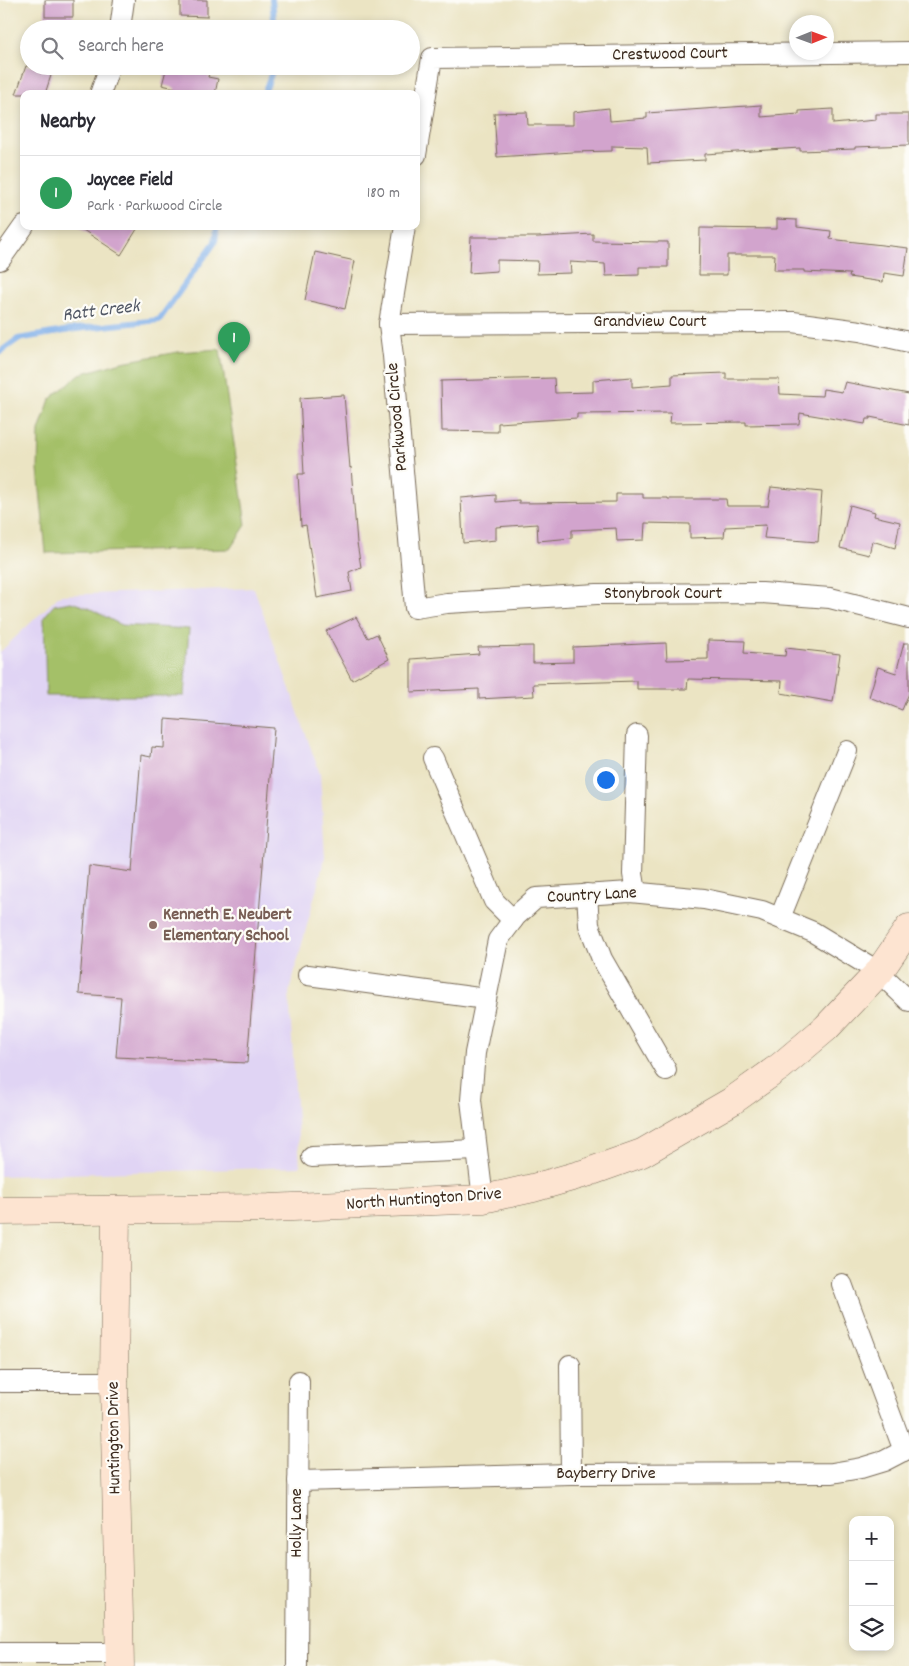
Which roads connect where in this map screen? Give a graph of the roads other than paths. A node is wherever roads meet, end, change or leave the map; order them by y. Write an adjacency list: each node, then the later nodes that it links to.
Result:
1 (124, 0): 2 (street)
2 (121, 20)
3 (909, 52): 6 (street, Crestwood Court)
4 (107, 75): 5 (street)
5 (101, 90)
6 (420, 131)
7 (21, 230): 9 (street)
8 (404, 230): 10 (street, Parkwood Circle)
9 (0, 260)
10 (389, 324): 11 (street, Grandview Court); 12 (street, Parkwood Circle)
11 (909, 342)
12 (415, 608): 13 (street, Stonybrook Court)
13 (909, 618)
14 (637, 735): 17 (street)
15 (847, 751): 19 (street)
16 (433, 758): 20 (street)
17 (636, 892): 18 (street, Country Lane); 19 (street, Country Lane)
18 (587, 894): 20 (street, Country Lane); 26 (street)
19 (780, 918): 22 (street, Country Lane)
20 (513, 920): 24 (street, Country Lane)
21 (909, 928): 22 (street, North Huntington Drive)
22 (879, 972): 25 (street, Country Lane); 29 (street, North Huntington Drive)
23 (308, 975): 24 (street)
24 (486, 999): 27 (street, Country Lane)
25 (909, 1001)
26 (666, 1070)
27 (476, 1150): 28 (street); 29 (street, Country Lane)
28 (312, 1157)
29 (483, 1199): 30 (street, North Huntington Drive)
30 (116, 1211): 31 (street, North Huntington Drive); 36 (street, Huntington Drive)
31 (0, 1212)
32 (842, 1284): 37 (street)
33 (570, 1365): 38 (street)
34 (298, 1381): 39 (street, Holly Lane)
35 (0, 1382): 36 (street)
36 (114, 1382): 41 (street, Huntington Drive)
37 (907, 1450): 38 (street, Bayberry Drive)
38 (571, 1474): 39 (street, Bayberry Drive)
39 (298, 1481): 42 (street, Holly Lane)
40 (0, 1653): 41 (street)
41 (120, 1659)
42 (297, 1666)

